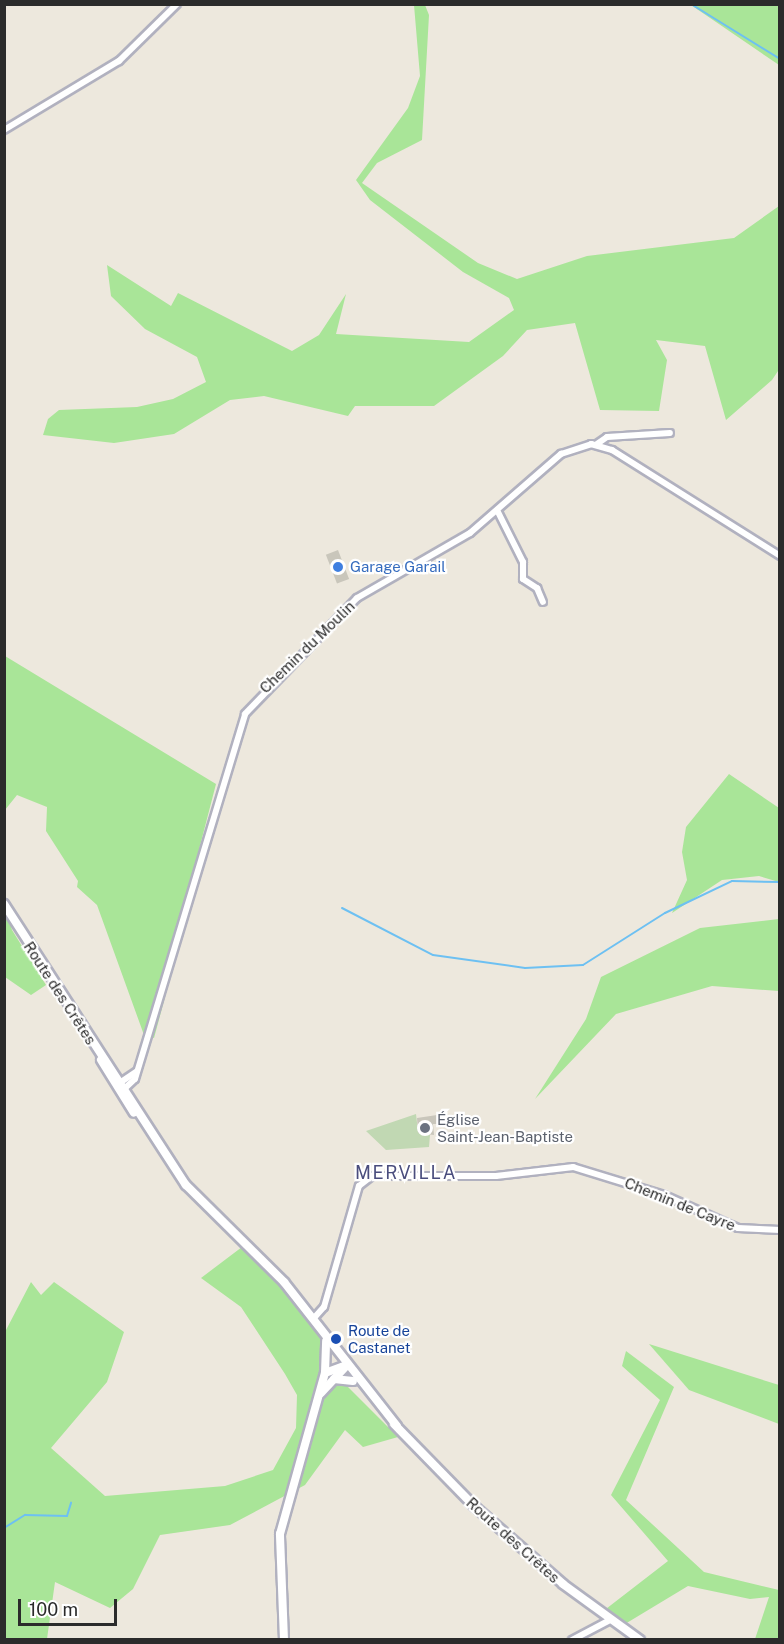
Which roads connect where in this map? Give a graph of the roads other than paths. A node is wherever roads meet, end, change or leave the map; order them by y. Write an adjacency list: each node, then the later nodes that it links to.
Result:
1 (177, 4): 2 (street)
2 (4, 130)
3 (670, 433): 4 (street, Chemin du Moulin)
4 (597, 444): 5 (street, Chemin du Moulin); 6 (street)
5 (498, 512): 7 (street); 9 (street, Chemin du Moulin)
6 (780, 556)
7 (543, 602)
8 (4, 904): 9 (street, Route des Crêtes)
9 (120, 1088): 11 (street, Route des Crêtes)
10 (780, 1230): 11 (street, Chemin de Cayre)
11 (314, 1318): 12 (street, Route des Crêtes); 13 (street, Route des Crêtes)
12 (326, 1341): 13 (street, Route des Crêtes); 14 (street)
13 (344, 1366): 14 (street); 15 (street); 16 (street, Route des Crêtes); 18 (street, Route des Crêtes)
14 (325, 1373): 17 (street)
15 (333, 1380): 16 (street); 17 (street)
16 (353, 1381): 18 (street, Route des Crêtes)
17 (318, 1397): 20 (street)
18 (397, 1426): 19 (street, Route des Crêtes)
19 (608, 1621): 21 (street); 22 (street, Route des Crêtes)
20 (284, 1640)
21 (572, 1640)
22 (640, 1640)

